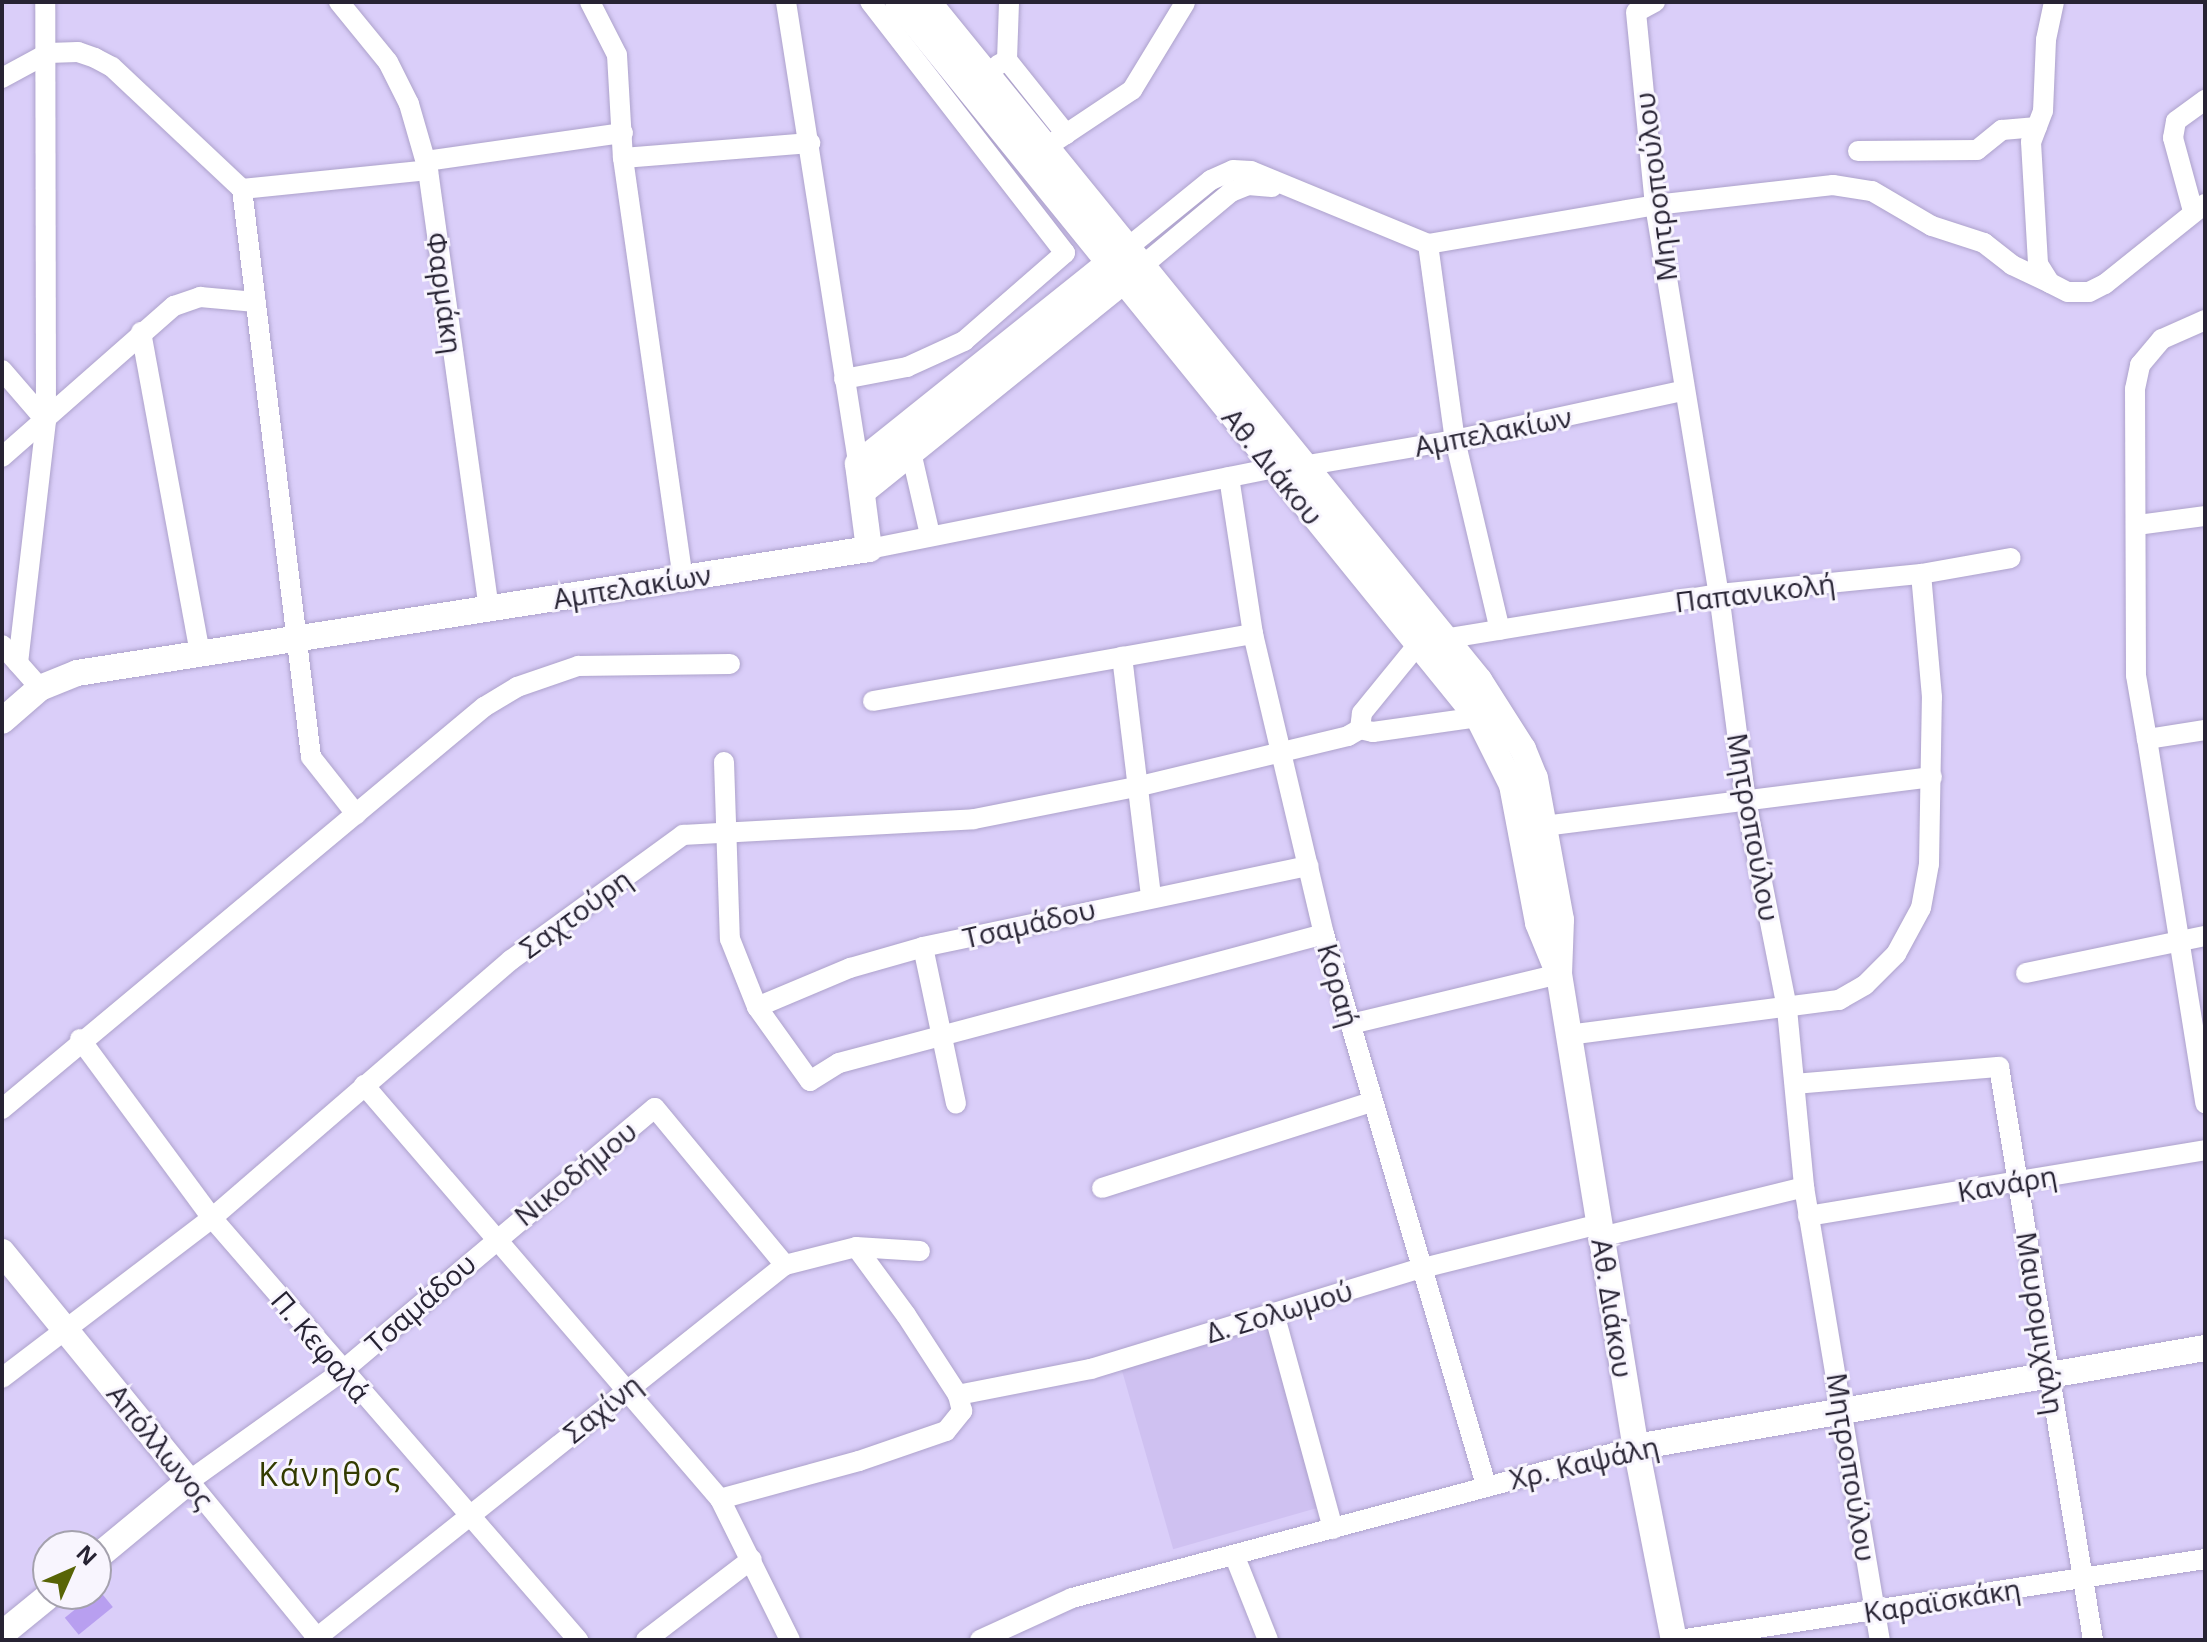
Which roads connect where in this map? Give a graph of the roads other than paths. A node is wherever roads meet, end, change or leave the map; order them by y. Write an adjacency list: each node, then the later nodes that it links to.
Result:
1 (45, 2): 12 (street)
2 (339, 2): 22 (street, Φαρμάκη)
3 (590, 2): 17 (street)
4 (786, 2): 19 (street)
5 (870, 2): 33 (street)
6 (898, 2): 27 (street, Αθ. Διάκου)
7 (928, 2): 13 (street, Αθ. Διάκου)
8 (1009, 2): 13 (street)
9 (1655, 2): 24 (street, Μητροπούλου)
10 (2054, 2): 16 (street)
11 (1185, 3): 18 (street)
12 (48, 53): 14 (street); 23 (street); 35 (street)
13 (995, 66): 18 (street, Αθ. Διάκου)
14 (2, 78)
15 (2205, 100): 25 (street)
16 (2037, 127): 20 (street); 28 (street)
17 (623, 133): 21 (street); 22 (street)
18 (1056, 141): 27 (street, Αθ. Διάκου)
19 (810, 143): 21 (street); 33 (street)
20 (1858, 151)
21 (623, 158): 50 (street)
22 (427, 165): 23 (street); 52 (street, Φαρμάκη)
23 (242, 189): 29 (street)
24 (1655, 205): 26 (street); 28 (street); 34 (street, Μητροπούλου)
25 (2199, 208): 28 (street)
26 (1428, 244): 27 (street); 36 (street)
27 (1124, 265): 37 (street); 39 (street); 40 (street, Αθ. Διάκου); 41 (street, Αθ. Διάκου)
28 (2050, 283)
29 (256, 302): 31 (street); 55 (street)
30 (2205, 320): 45 (street)
31 (141, 332): 35 (street); 59 (street)
32 (2, 370): 35 (street)
33 (844, 379): 39 (street)
34 (1682, 391): 36 (street, Αμπελακίων); 51 (street, Μητροπούλου)
35 (46, 421): 38 (street); 61 (street)
36 (1455, 440): 40 (street, Αμπελακίων); 53 (street)
37 (911, 452): 43 (street); 46 (street)
38 (2, 457)
39 (858, 464): 43 (street)
40 (1303, 466): 56 (street, Αθ. Διάκου)
41 (1274, 468): 42 (street, Αμπελακίων); 57 (street, Αθ. Διάκου)
42 (1229, 477): 46 (street, Αμπελακίων); 54 (street, Κοραή)
43 (862, 492): 47 (street)
44 (2205, 516): 45 (street)
45 (2137, 525): 69 (street)
46 (930, 535): 47 (street, Αμπελακίων)
47 (869, 549): 50 (street, Αμπελακίων)
48 (2011, 558): 49 (street, Παπανικολή)
49 (1921, 574): 51 (street, Παπανικολή); 72 (street)
50 (683, 578): 52 (street, Αμπελακίων)
51 (1719, 594): 53 (street, Παπανικολή); 74 (street, Μητροπούλου)
52 (489, 608): 55 (street, Αμπελακίων)
53 (1500, 630): 56 (street, Παπανικολή)
54 (1253, 634): 60 (street); 70 (street, Κοραή)
55 (295, 639): 59 (street, Αμπελακίων); 75 (street)
56 (1446, 639): 57 (street, Παπανικολή); 76 (street, Αθ. Διάκου)
57 (1419, 643): 65 (street, Αθ. Διάκου); 67 (street)
58 (2, 645): 61 (street)
59 (200, 654): 63 (street, Αμπελακίων)
60 (1122, 657): 64 (street); 73 (street)
61 (18, 663): 63 (street)
62 (730, 664): 75 (street)
63 (40, 688): 66 (street, Αμπελακίων)
64 (873, 701)
65 (1478, 717): 67 (street, Σαχτούρη); 85 (street, Αθ. Διάκου)
66 (2, 721)
67 (1360, 729): 70 (street, Σαχτούρη)
68 (2205, 730): 69 (street)
69 (2156, 738): 82 (street)
70 (1280, 750): 73 (street, Σαχτούρη); 78 (street, Κοραή)
71 (724, 762): 77 (street)
72 (1932, 777): 74 (street); 87 (street)
73 (1136, 787): 77 (street, Σαχτούρη); 79 (street)
74 (1746, 801): 76 (street); 87 (street, Μητροπούλου)
75 (356, 814): 91 (street)
76 (1544, 826): 85 (street, Αθ. Διάκου)
77 (728, 833): 86 (street); 93 (street, Σαχτούρη)
78 (1309, 866): 79 (street, Τσαμάδου); 80 (street, Κοραή)
79 (1151, 896): 83 (street, Τσαμάδου)
80 (1324, 934): 88 (street, Κοραή); 90 (street)
81 (2205, 936): 82 (street)
82 (2183, 940): 84 (street); 95 (street)
83 (923, 947): 86 (street, Τσαμάδου); 90 (street)
84 (2026, 973)
85 (1559, 974): 88 (street); 89 (street, Αθ. Διάκου)
86 (757, 1007): 90 (street)
87 (1787, 1009): 89 (street); 92 (street, Μητροπούλου)
88 (1351, 1024): 94 (street, Κοραή)
89 (1568, 1035): 104 (street, Αθ. Διάκου)
90 (942, 1037): 96 (street)
91 (80, 1039): 97 (street); 103 (street, Π. Κεφαλά)
92 (1795, 1084): 99 (street, Μαυρομιχάλη); 100 (street, Μητροπούλου)
93 (364, 1085): 103 (street, Σαχτούρη); 105 (street)
94 (1369, 1103): 101 (street); 110 (street, Κοραή)
95 (2205, 1103)
96 (956, 1104)
97 (2, 1109)
98 (2205, 1150): 99 (street, Κανάρη)
99 (2017, 1181): 102 (street, Κανάρη); 115 (street, Μαυρομιχάλη)
100 (1804, 1187): 102 (street, Μητροπούλου); 104 (street)
101 (1102, 1188)
102 (1808, 1216): 119 (street, Μητροπούλου)
103 (212, 1218): 112 (street, Σαχτούρη); 114 (street, Π. Κεφαλά)
104 (1600, 1231): 110 (street, Δ. Σολωμού); 120 (street, Αθ. Διάκου)
105 (495, 1238): 109 (street, Νικοδήμου); 114 (street, Τσαμάδου); 117 (street)
106 (856, 1247): 107 (street, Σαχίνη); 109 (street, Σαχίνη); 118 (street)
107 (920, 1251)
108 (2, 1252): 112 (street, Απόλλωνος)
109 (785, 1265): 117 (street, Σαχίνη)
110 (1419, 1269): 111 (street, Δ. Σολωμού); 122 (street, Κοραή)
111 (1274, 1313): 118 (street, Δ. Σολωμού); 125 (street)
112 (65, 1329): 116 (street, Σαχτούρη); 121 (street, Απόλλωνος)
113 (2205, 1348): 115 (street, Χρ. Καψάλη)
114 (341, 1372): 121 (street, Τσαμάδου); 124 (street, Π. Κεφαλά)
115 (2051, 1375): 119 (street, Χρ. Καψάλη); 130 (street, Μαυρομιχάλη)
116 (2, 1378)
117 (623, 1390): 123 (street); 124 (street, Σαχίνη)
118 (960, 1403): 123 (street, Δ. Σολωμού)
119 (1844, 1411): 120 (street, Χρ. Καψάλη); 132 (street, Μητροπούλου)
120 (1636, 1447): 122 (street, Χρ. Καψάλη); 140 (street, Αθ. Διάκου)
121 (189, 1481): 126 (street); 135 (street, Απόλλωνος)
122 (1486, 1485): 125 (street, Χρ. Καψάλη)
123 (720, 1499): 128 (street)
124 (470, 1517): 135 (street, Σαχίνη); 136 (street, Π. Κεφαλά)
125 (1333, 1529): 127 (street, Χρ. Καψάλη)
126 (112, 1545)
127 (1235, 1557): 134 (street, Χρ. Καψάλη); 139 (street)
128 (752, 1559): 137 (street); 138 (street)
129 (2205, 1559): 130 (street, Καραϊσκάκη)
130 (2082, 1578): 132 (street, Καραϊσκάκη); 142 (street, Μαυρομιχάλη)
131 (32, 1610): 133 (street)
132 (1874, 1610): 140 (street, Καραϊσκάκη); 141 (street, Μητροπούλου)
133 (2, 1634)
134 (989, 1638)
135 (317, 1639)
136 (578, 1640)
137 (646, 1640)
138 (790, 1640)
139 (1268, 1640)
140 (1676, 1640)
141 (1880, 1640)
142 (2093, 1640)

